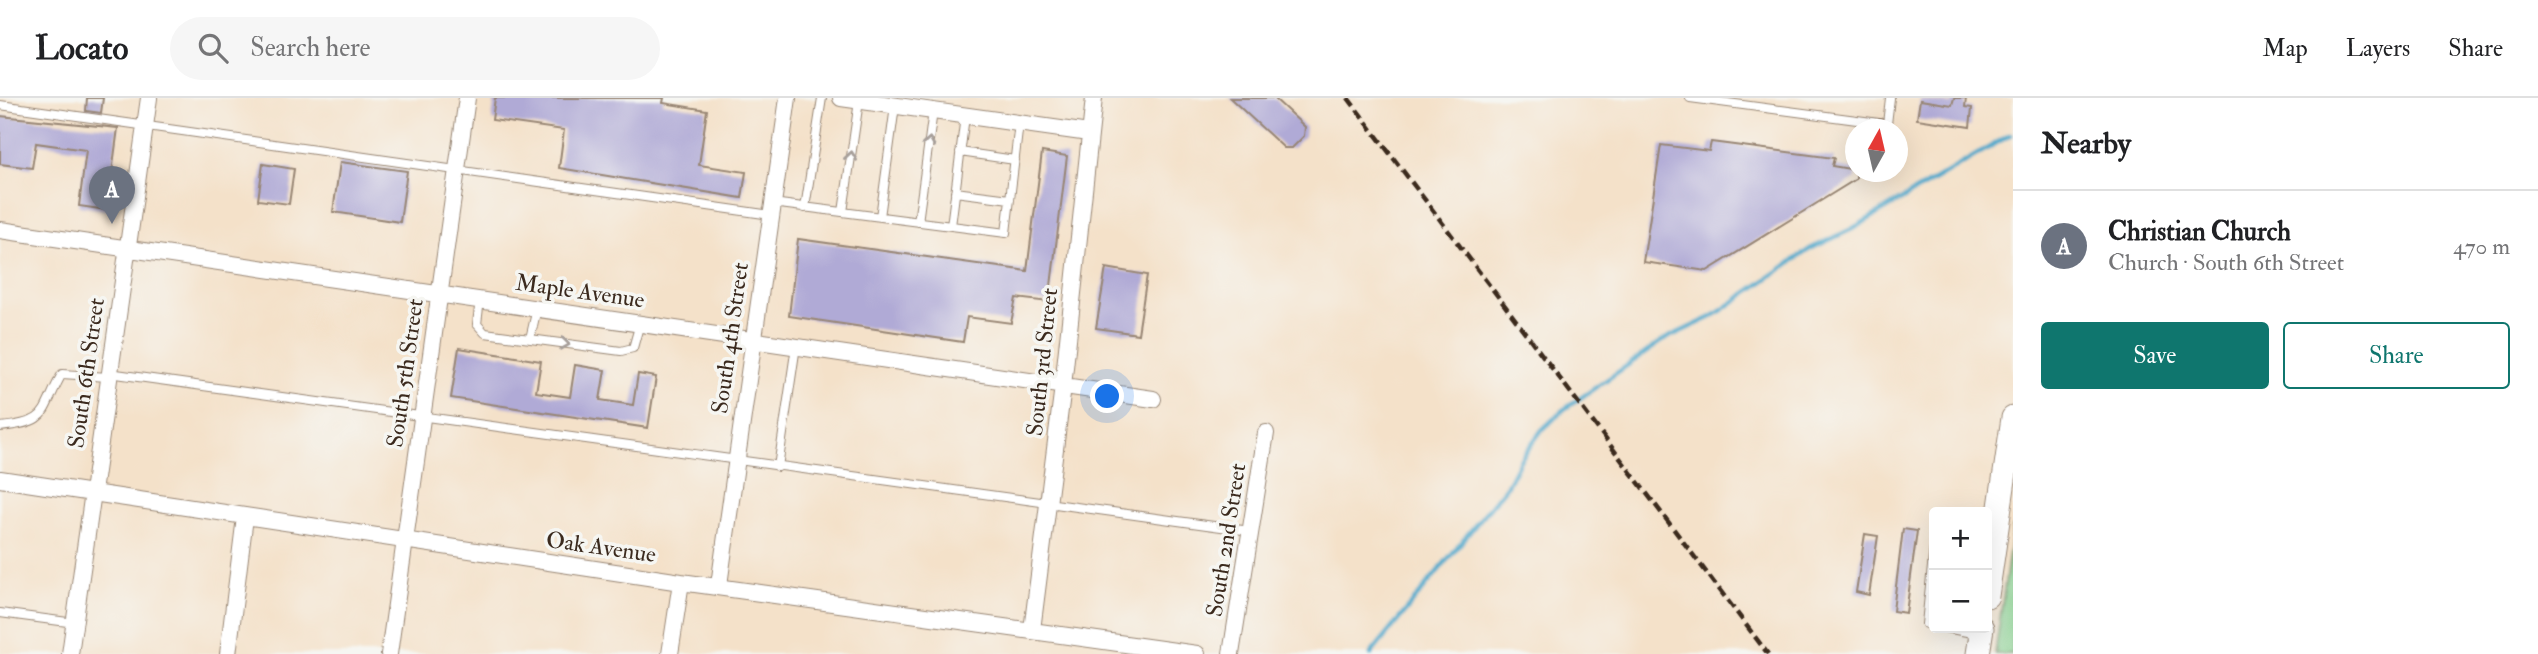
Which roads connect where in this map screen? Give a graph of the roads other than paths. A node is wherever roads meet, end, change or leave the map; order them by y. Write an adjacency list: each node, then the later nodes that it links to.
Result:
1 (149, 98): 18 (street, South 6th Street)
2 (467, 98): 22 (street, South 5th Street)
3 (788, 98): 26 (street, South 4th Street)
4 (821, 98): 25 (lane)
5 (841, 98): 10 (street)
6 (1094, 98): 19 (street, South 3rd Street)
7 (1690, 98): 9 (lane)
8 (1890, 98): 11 (lane)
9 (1702, 99): 11 (lane)
10 (859, 101): 14 (street); 27 (lane, one-way to 10)
11 (1744, 101)
12 (914, 103): 14 (street); 15 (street)
13 (0, 105): 18 (lane)
14 (895, 106): 28 (lane)
15 (933, 111): 16 (street); 29 (lane, one-way to 15)
16 (965, 116): 17 (street); 20 (lane)
17 (1019, 123): 19 (street); 21 (lane)
18 (145, 127): 22 (lane); 32 (street, South 6th Street)
19 (1089, 133): 41 (street, South 3rd Street)
20 (960, 152): 21 (lane); 23 (lane)
21 (1015, 160): 24 (lane)
22 (457, 170): 26 (lane); 33 (street, South 5th Street)
23 (955, 192): 24 (lane); 30 (lane)
24 (1010, 200): 30 (lane)
25 (805, 208): 26 (lane); 27 (lane)
26 (771, 209): 38 (street, South 4th Street)
27 (844, 212): 28 (lane)
28 (880, 217): 29 (lane)
29 (918, 222): 30 (lane)
30 (951, 226)
31 (0, 230): 32 (street, Maple Avenue)
32 (127, 250): 33 (street, Maple Avenue); 40 (street, South 6th Street)
33 (439, 294): 34 (street, Maple Avenue); 43 (street, South 5th Street)
34 (480, 299): 35 (street, Maple Avenue); 37 (lane)
35 (537, 308): 36 (street, Maple Avenue); 37 (lane)
36 (640, 323): 37 (lane, one-way to 36); 38 (street, Maple Avenue)
37 (530, 339)
38 (752, 339): 39 (street, Maple Avenue); 47 (street, South 4th Street)
39 (796, 345): 41 (street, Maple Avenue); 48 (lane)
40 (109, 375): 43 (lane); 45 (lane); 50 (street, South 6th Street)
41 (1063, 386): 42 (street, Maple Avenue); 51 (street, South 3rd Street)
42 (1153, 399)
43 (422, 418): 47 (lane); 54 (street, South 5th Street)
44 (2013, 418): 55 (main road)
45 (0, 427)
46 (1266, 433): 53 (street, South 2nd Street)
47 (736, 461): 48 (lane); 57 (street, South 4th Street)
48 (778, 467): 51 (lane)
49 (0, 479): 50 (street, Oak Avenue)
50 (92, 493): 52 (street, Oak Avenue); 60 (street, South 6th Street)
51 (1048, 504): 53 (lane); 62 (street, South 3rd Street)
52 (245, 517): 54 (street, Oak Avenue); 67 (street)
53 (1250, 531): 71 (street, South 2nd Street)
54 (405, 541): 56 (street, Oak Avenue); 68 (street, South 5th Street)
55 (1991, 570)
56 (681, 582): 57 (street, Oak Avenue); 69 (street)
57 (719, 585): 62 (street, Oak Avenue)
58 (1929, 595): 61 (lane)
59 (0, 613): 60 (lane)
60 (75, 623): 66 (street, South 6th Street)
61 (1929, 625)
62 (1032, 630): 65 (street, Oak Avenue)
63 (1961, 633): 64 (lane)
64 (1980, 639)
65 (1112, 648): 70 (street, Oak Avenue)
66 (70, 654)
67 (228, 654)
68 (389, 654)
69 (670, 654)
70 (1197, 654)
71 (1231, 654)

